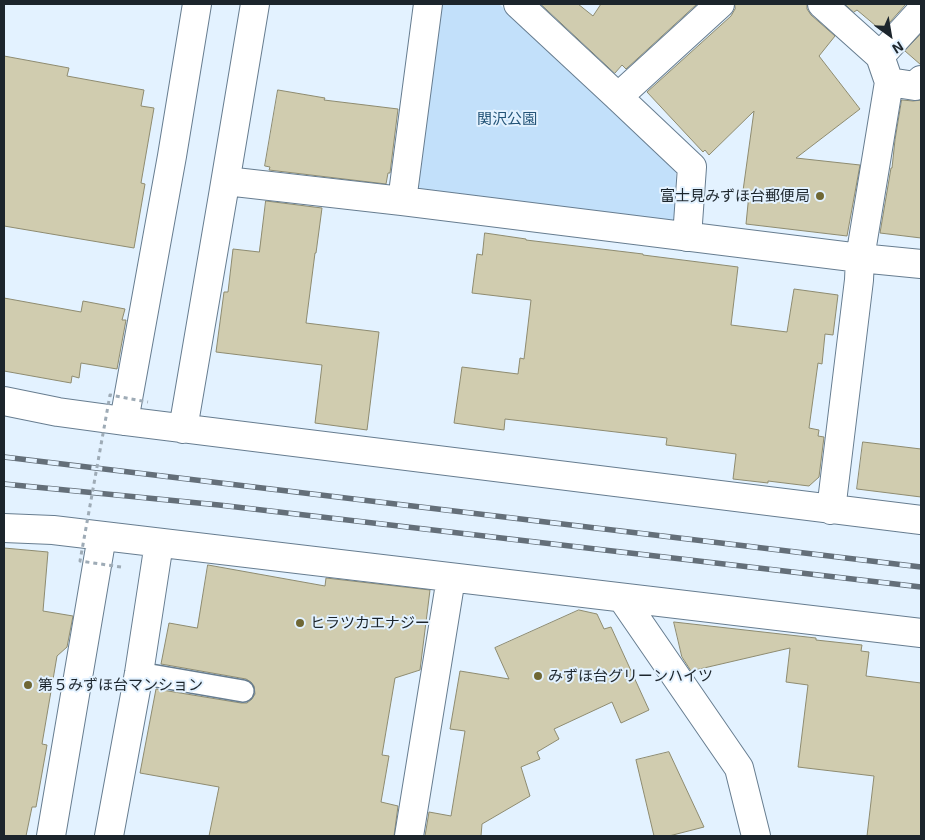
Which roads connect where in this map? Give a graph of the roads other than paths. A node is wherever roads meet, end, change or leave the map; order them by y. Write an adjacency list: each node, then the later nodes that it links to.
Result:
1 (197, 4): 18 (street)
2 (255, 4): 12 (street)
3 (428, 4): 13 (street)
4 (518, 4): 11 (street)
5 (720, 4): 11 (street)
6 (824, 4): 8 (street)
7 (921, 11): 8 (street)
8 (880, 56): 10 (street)
9 (921, 80): 10 (street)
10 (889, 82): 15 (street)
11 (618, 96): 14 (street)
12 (226, 181): 13 (street); 19 (street)
13 (402, 201): 14 (street)
14 (687, 236): 15 (street)
15 (860, 258): 16 (street); 20 (street)
16 (921, 264)
17 (4, 401): 18 (street)
18 (124, 421): 19 (street)
19 (182, 429): 20 (street)
20 (831, 510): 21 (street)
21 (921, 520)
22 (4, 528): 23 (street)
23 (102, 536): 24 (street); 30 (street)
24 (159, 543): 25 (street); 28 (street)
25 (451, 578): 26 (street); 32 (street)
26 (622, 598): 27 (street); 33 (street)
27 (921, 633)
28 (139, 673): 29 (lane); 31 (street)
29 (243, 691)
30 (51, 836)
31 (109, 836)
32 (409, 836)
33 (756, 836)

